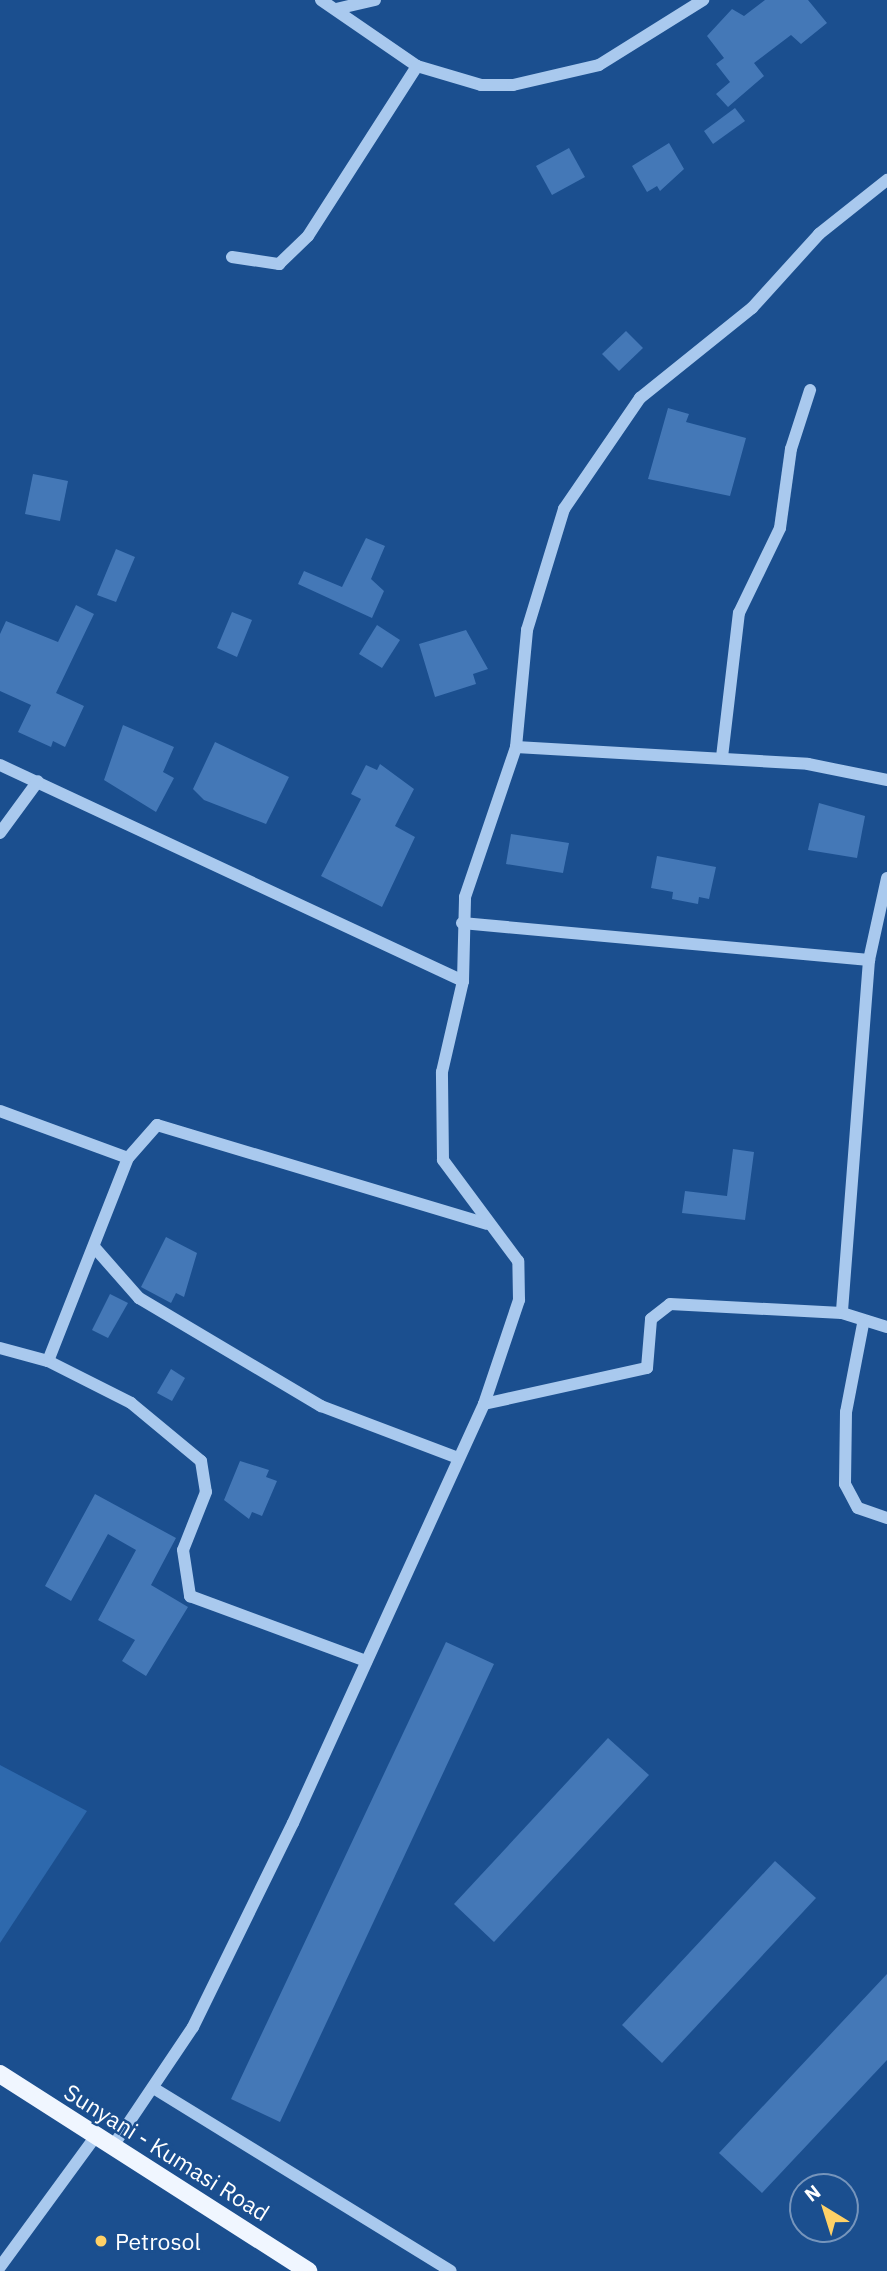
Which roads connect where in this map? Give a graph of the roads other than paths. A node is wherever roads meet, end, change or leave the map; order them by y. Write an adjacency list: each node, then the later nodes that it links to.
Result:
1 (321, 0): 4 (street)
2 (375, 0): 4 (street)
3 (703, 0): 5 (street)
4 (336, 9): 5 (street)
5 (417, 66): 7 (street)
6 (887, 180): 9 (street)
7 (232, 257)
8 (810, 390): 10 (street)
9 (516, 747): 10 (street); 16 (street)
10 (722, 757): 12 (street)
11 (0, 765): 13 (street)
12 (887, 779)
13 (38, 781): 14 (street); 18 (street)
14 (0, 833)
15 (887, 878): 17 (street)
16 (462, 923): 17 (street); 18 (street)
17 (869, 960): 23 (street)
18 (463, 981): 21 (street)
19 (0, 1111): 20 (street)
20 (128, 1158): 21 (street); 22 (street)
21 (486, 1224): 28 (street)
22 (95, 1248): 27 (street); 29 (street)
23 (842, 1313): 24 (street); 28 (street)
24 (863, 1324): 25 (street); 30 (street)
25 (887, 1327)
26 (0, 1348): 27 (street)
27 (48, 1361): 31 (street)
28 (484, 1405): 29 (street)
29 (458, 1458): 31 (street)
30 (887, 1518)
31 (366, 1661): 33 (street)
32 (0, 2074): 34 (main road, Sunyani - Kumasi Road)
33 (155, 2089): 35 (street); 38 (street)
34 (96, 2136): 35 (main road, Sunyani - Kumasi Road); 36 (street)
35 (113, 2146): 37 (main road, Sunyani - Kumasi Road)
36 (0, 2267)
37 (308, 2271)
38 (451, 2271)

